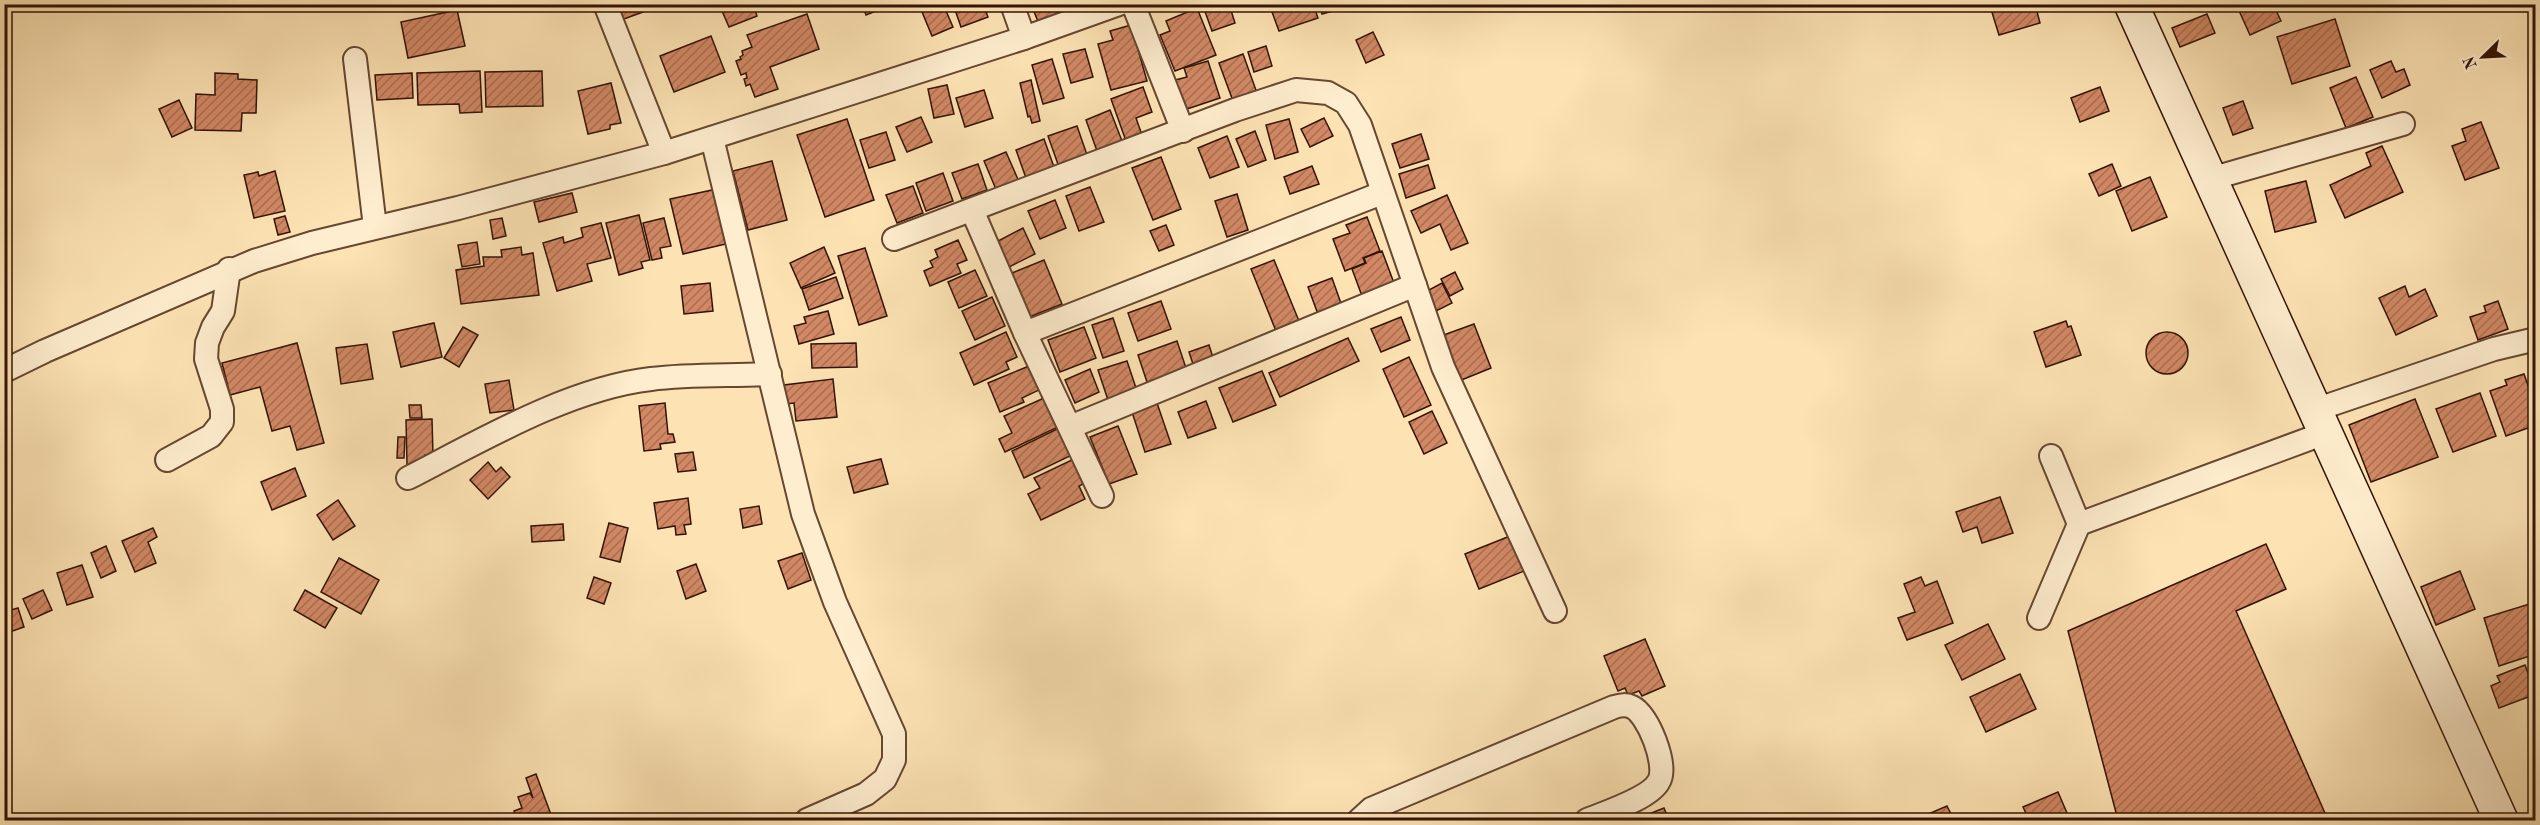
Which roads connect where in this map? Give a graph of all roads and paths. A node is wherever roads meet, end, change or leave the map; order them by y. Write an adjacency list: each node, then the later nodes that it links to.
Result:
1 (605, 4): 11 (street)
2 (1012, 4): 6 (street)
3 (1119, 4): 6 (street)
4 (1133, 4): 9 (street)
5 (2131, 4): 12 (street)
6 (1024, 38): 10 (street)
7 (356, 59): 15 (street)
8 (2403, 124): 12 (street)
9 (1183, 131): 13 (street); 14 (street)
10 (712, 138): 11 (street); 22 (street)
11 (664, 153): 15 (street)
12 (2210, 179): 23 (street)
13 (1382, 193): 18 (street); 19 (street)
14 (972, 210): 16 (street); 19 (street)
15 (375, 227): 17 (street)
16 (894, 239)
17 (229, 269): 21 (street); 26 (street)
18 (1415, 285): 24 (street); 30 (street)
19 (1025, 333): 24 (street)
20 (2535, 339): 23 (street)
21 (4, 371)
22 (770, 374): 27 (street); 32 (street)
23 (2320, 422): 29 (street); 35 (street)
24 (1070, 427): 28 (street)
25 (2051, 456): 29 (street)
26 (167, 460)
27 (408, 478)
28 (1101, 496)
29 (2079, 524): 31 (street)
30 (1555, 611)
31 (2039, 618)
32 (807, 820)
33 (1359, 820): 34 (street)
34 (1587, 820)
35 (2501, 820)

